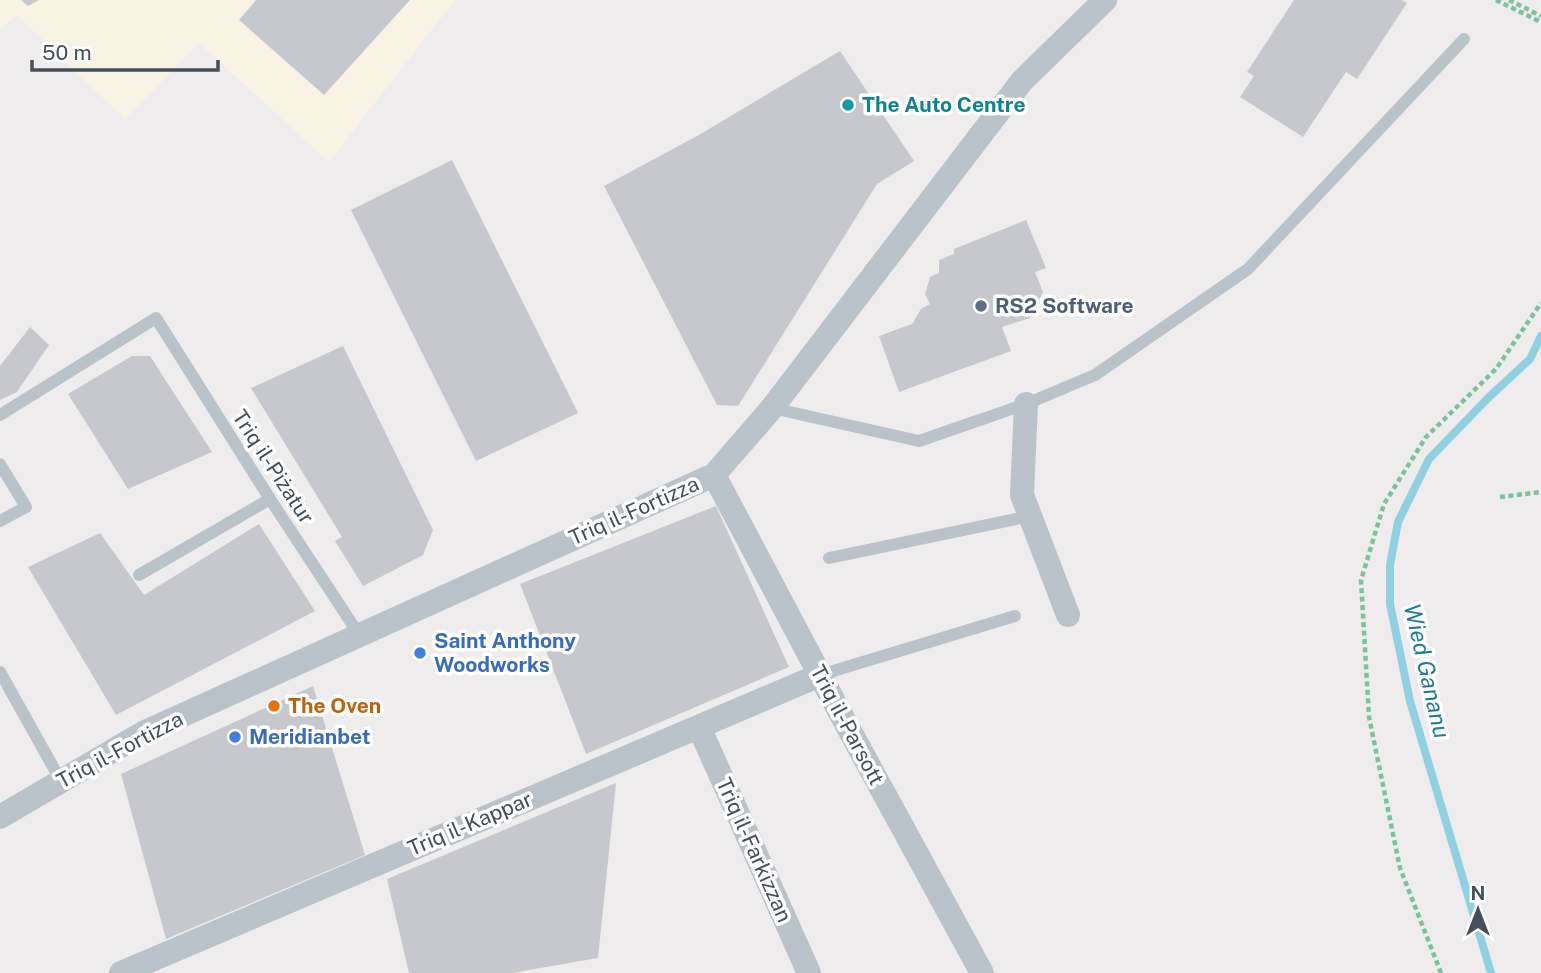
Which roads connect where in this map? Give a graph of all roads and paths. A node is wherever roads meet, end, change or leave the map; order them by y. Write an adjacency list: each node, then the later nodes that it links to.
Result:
1 (1105, 0): 9 (street, Triq il-Fortizza)
2 (1496, 0): 5 (path)
3 (1509, 0): 4 (path)
4 (1541, 16)
5 (1541, 22)
6 (1464, 39): 8 (lane)
7 (1541, 303): 31 (path)
8 (1026, 404): 9 (lane); 16 (street)
9 (772, 408): 12 (street, Triq il-Fortizza)
10 (0, 415): 15 (lane, Triq il-Piżatur)
11 (0, 464): 17 (lane)
12 (715, 475): 22 (street, Triq il-Fortizza); 24 (street, Triq il-Parsott)
13 (1541, 492): 14 (path)
14 (1500, 497)
15 (270, 499): 19 (lane); 22 (lane, Triq il-Piżatur)
16 (1030, 516): 18 (lane); 20 (street)
17 (0, 521)
18 (829, 558)
19 (139, 575)
20 (1068, 615)
21 (1015, 616): 24 (lane)
22 (360, 636): 26 (street, Triq il-Fortizza)
23 (0, 672): 26 (lane)
24 (820, 675): 25 (street, Triq il-Kappar); 30 (street, Triq il-Parsott)
25 (699, 727): 28 (street, Triq il-Kappar); 29 (street, Triq il-Farkizzan)
26 (61, 781): 27 (street, Triq il-Fortizza)
27 (0, 817)
28 (121, 973)
29 (809, 973)
30 (982, 973)
31 (1441, 973)

